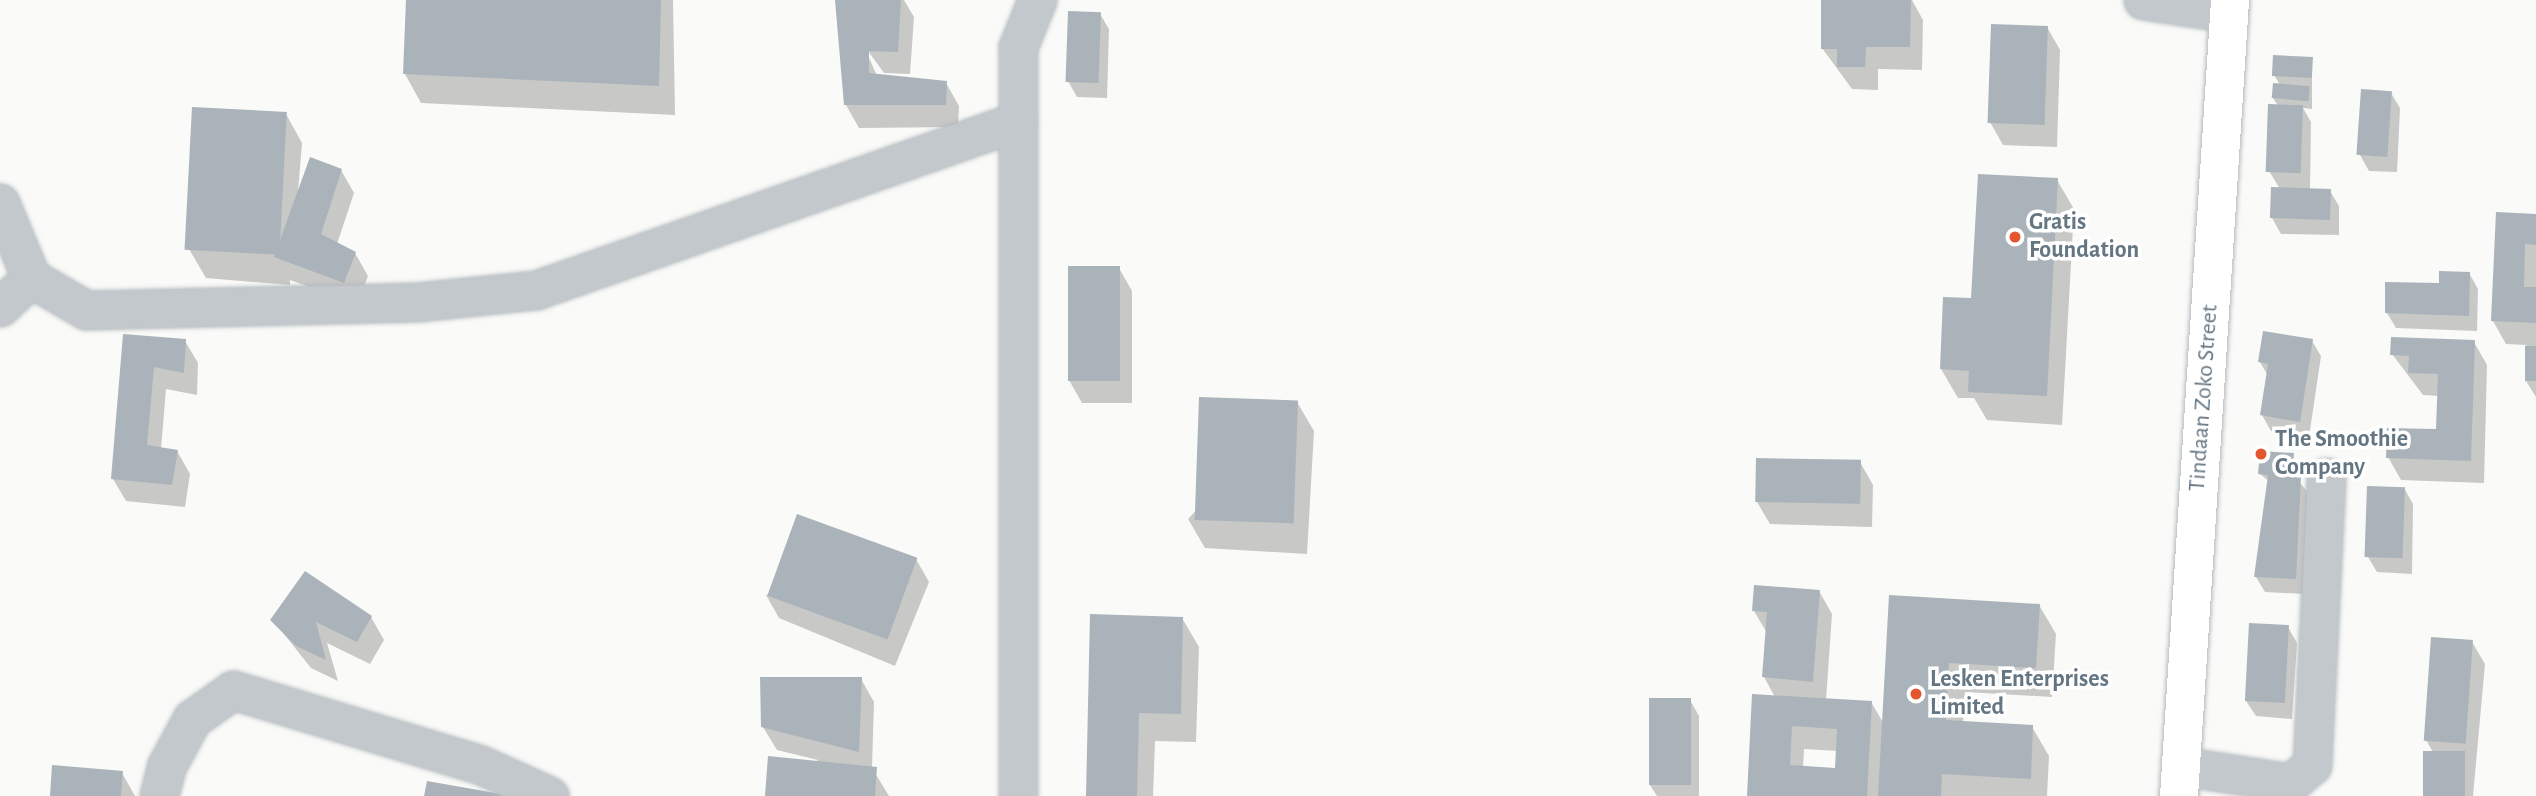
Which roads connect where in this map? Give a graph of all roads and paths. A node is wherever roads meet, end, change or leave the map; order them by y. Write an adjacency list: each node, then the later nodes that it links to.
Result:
1 (1037, 0): 4 (street)
2 (2143, 0): 3 (street)
3 (2230, 6): 9 (main road, Tindaan Zoko Street)
4 (1018, 121): 6 (street); 12 (street)
5 (0, 202): 6 (street)
6 (31, 278): 7 (street)
7 (0, 307)
8 (2326, 477): 9 (street)
9 (2180, 781)
10 (159, 796): 11 (street)
11 (549, 796)
12 (1018, 796)

